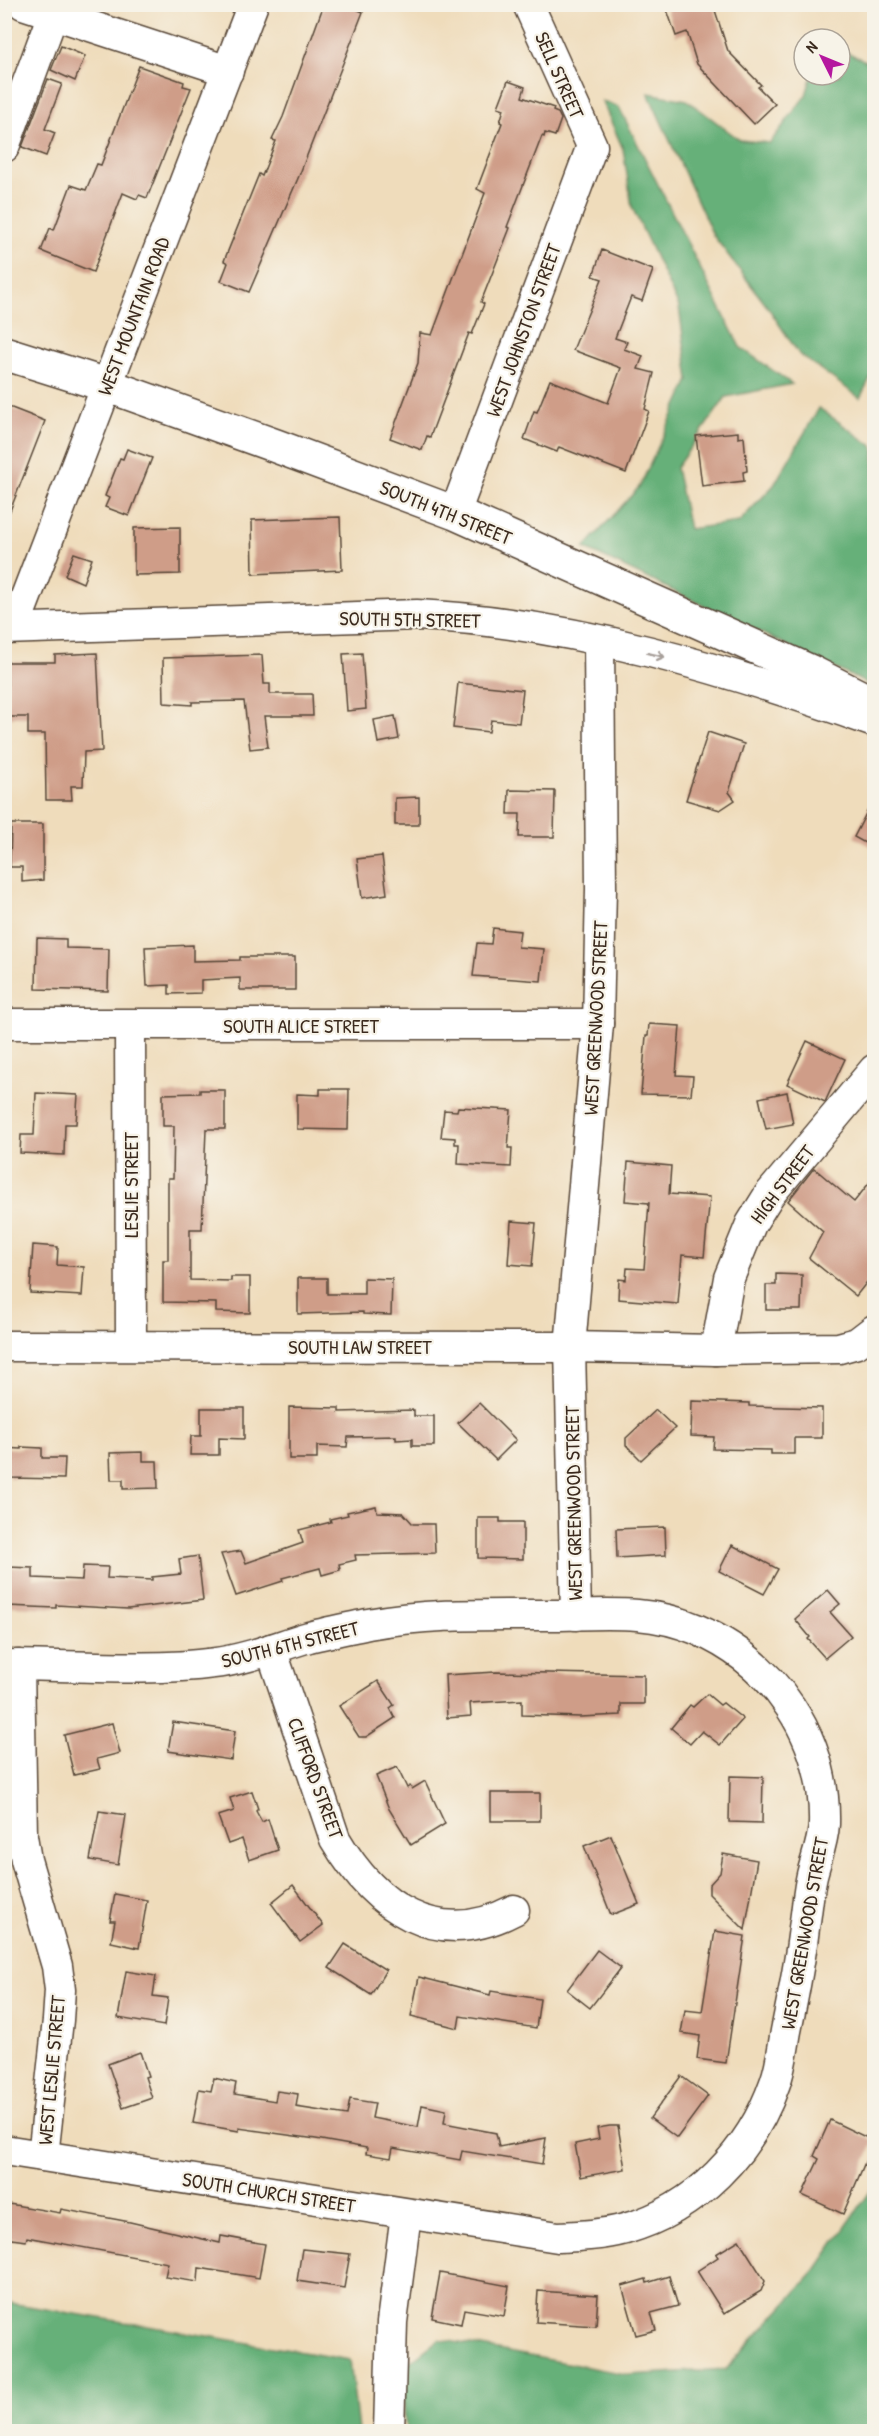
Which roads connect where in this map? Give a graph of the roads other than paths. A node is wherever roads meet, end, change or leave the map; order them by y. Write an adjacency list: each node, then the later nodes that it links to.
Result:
1 (23, 4): 4 (street)
2 (253, 4): 5 (street, WEST MOUNTAIN ROAD)
3 (528, 4): 6 (street, SELL STREET)
4 (53, 14): 5 (street); 7 (street)
5 (228, 71): 9 (street, WEST MOUNTAIN ROAD)
6 (591, 146): 10 (street, WEST JOHNSTON STREET)
7 (4, 147)
8 (4, 353): 9 (main road, SOUTH 4TH STREET)
9 (106, 385): 10 (main road, SOUTH 4TH STREET); 11 (street, WEST MOUNTAIN ROAD)
10 (455, 513): 13 (main road, SOUTH 4TH STREET)
11 (9, 629): 12 (street, SOUTH 5TH STREET)
12 (599, 641): 14 (street, SOUTH 5TH STREET, one-way to 14); 17 (street, WEST GREENWOOD STREET)
13 (874, 704)
14 (874, 722)
15 (4, 1024): 16 (street, SOUTH ALICE STREET)
16 (130, 1024): 17 (street, SOUTH ALICE STREET); 20 (street, LESLIE STREET)
17 (598, 1024): 22 (street, WEST GREENWOOD STREET)
18 (874, 1070): 23 (street, HIGH STREET)
19 (874, 1330): 23 (street, SOUTH LAW STREET)
20 (131, 1345): 21 (street, SOUTH LAW STREET); 22 (street, SOUTH LAW STREET)
21 (4, 1346)
22 (570, 1347): 23 (street, SOUTH LAW STREET); 24 (street, WEST GREENWOOD STREET)
23 (716, 1350)
24 (576, 1615): 25 (street, SOUTH 6TH STREET); 30 (street, WEST GREENWOOD STREET)
25 (271, 1649): 26 (street, SOUTH 6TH STREET); 27 (street, CLIFFORD STREET)
26 (12, 1665): 29 (street, WEST LESLIE STREET)
27 (514, 1910)
28 (4, 2150): 29 (street, SOUTH CHURCH STREET)
29 (43, 2156): 30 (street, SOUTH CHURCH STREET)
30 (406, 2214): 31 (street)
31 (389, 2432)

